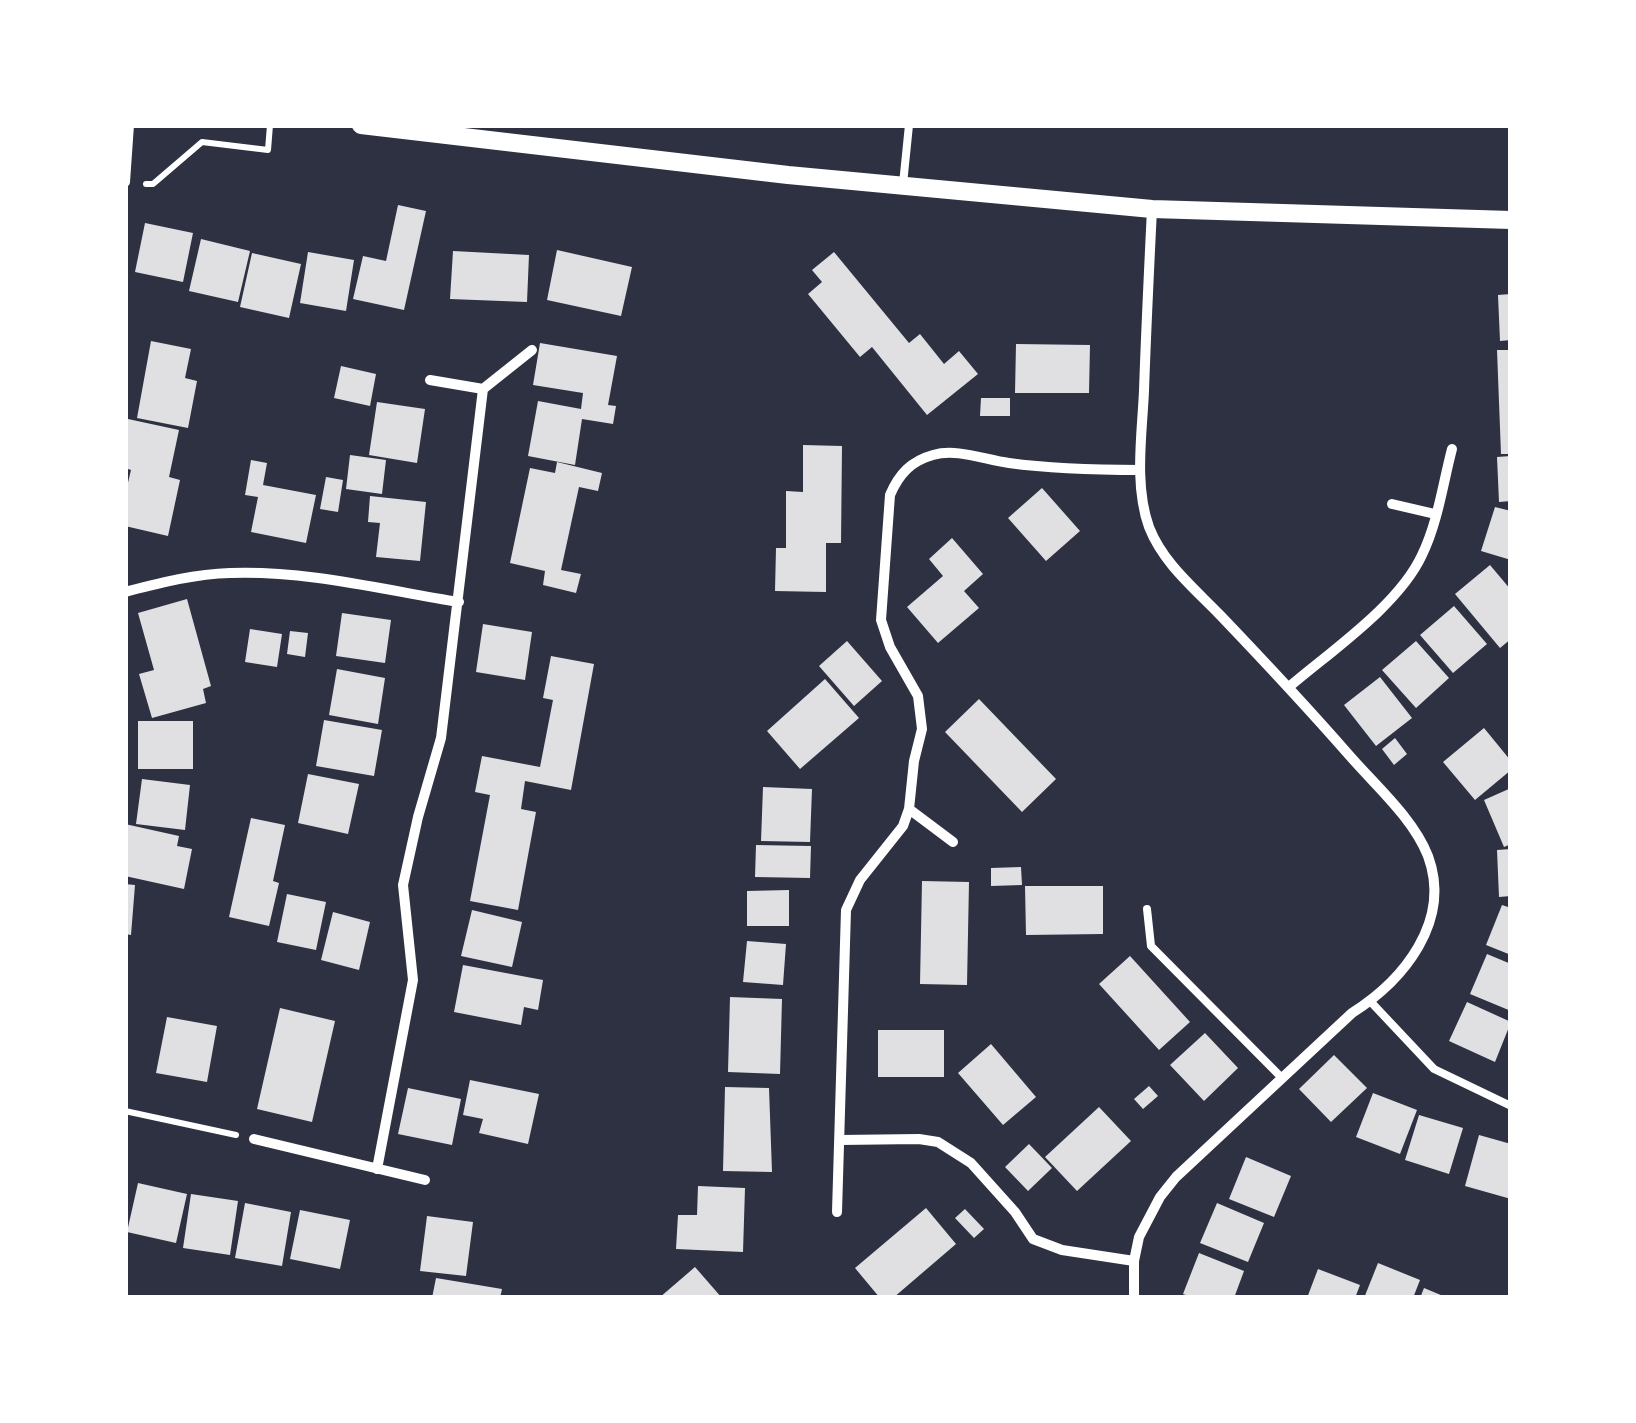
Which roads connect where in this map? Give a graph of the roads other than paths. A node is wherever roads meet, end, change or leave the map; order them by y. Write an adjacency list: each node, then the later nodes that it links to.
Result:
1 (129, 125): 5 (street)
2 (361, 125): 4 (street)
3 (909, 125): 6 (lane)
4 (412, 128): 6 (street)
5 (125, 182)
6 (903, 184): 7 (street)
7 (1152, 209): 8 (street); 13 (street)
8 (1511, 220)
9 (532, 350): 11 (street)
10 (430, 380): 11 (street)
11 (483, 390): 17 (street)
12 (1452, 449): 15 (street)
13 (1140, 470): 18 (street); 19 (street)
14 (1392, 504): 15 (street)
15 (1435, 514): 18 (street)
16 (125, 592): 17 (street)
17 (459, 602): 27 (street)
18 (1289, 686): 22 (street)
19 (909, 809): 20 (street); 26 (street)
20 (953, 842)
21 (1146, 909): 23 (lane)
22 (1370, 1001): 23 (street); 24 (lane)
23 (1282, 1078): 30 (street)
24 (1511, 1106)
25 (254, 1139): 27 (street)
26 (840, 1140): 29 (street); 30 (street)
27 (377, 1168): 28 (street)
28 (426, 1180)
29 (837, 1212)
30 (1134, 1260): 31 (street)
31 (1134, 1298)

